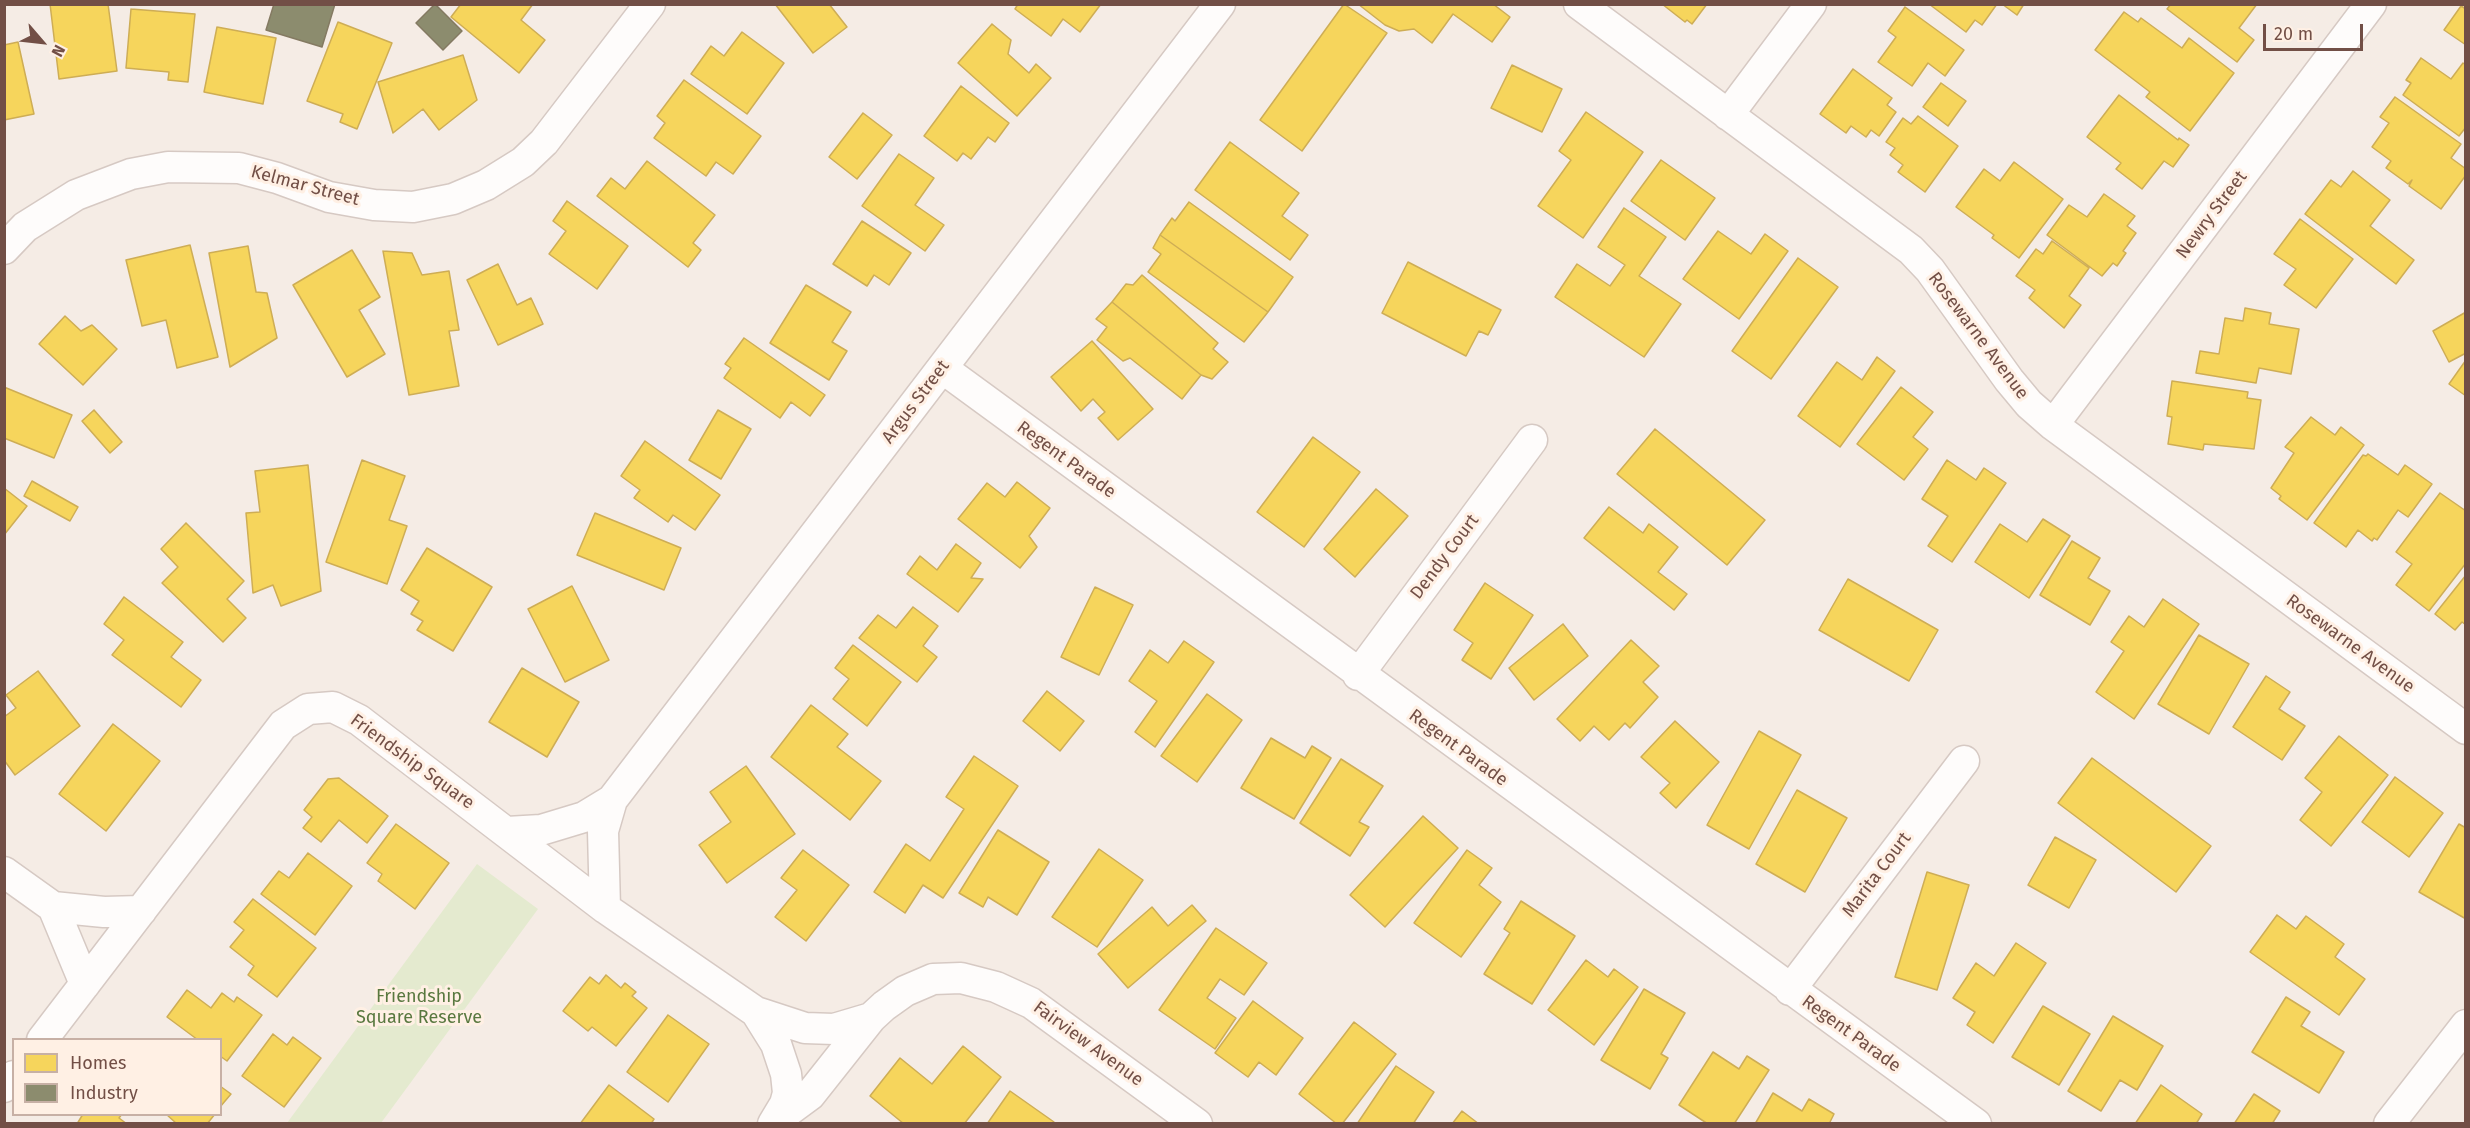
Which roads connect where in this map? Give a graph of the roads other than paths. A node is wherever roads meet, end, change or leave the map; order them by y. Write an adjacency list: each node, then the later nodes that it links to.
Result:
1 (650, 4): 7 (street, Kelmar Street)
2 (1220, 4): 8 (street, Argus Street)
3 (1579, 4): 6 (street, Rosewarne Avenue)
4 (1811, 4): 6 (street)
5 (2371, 4): 9 (street, Newry Street)
6 (1728, 115): 9 (street, Rosewarne Avenue)
7 (4, 249)
8 (942, 369): 11 (street, Regent Parade); 14 (street, Argus Street)
9 (2053, 425): 12 (street, Rosewarne Avenue)
10 (1532, 440): 11 (street, Dendy Court)
11 (1358, 675): 21 (street, Regent Parade)
12 (2466, 729)
13 (1964, 761): 21 (street, Marita Court)
14 (612, 801): 15 (street, Argus Street); 18 (street, Argus Street)
15 (507, 832): 18 (street, Friendship Square); 19 (street, Friendship Square)
16 (4, 872): 17 (street)
17 (53, 907): 19 (street); 20 (street)
18 (605, 908): 22 (street, Friendship Square)
19 (141, 911): 20 (street, Friendship Square)
20 (85, 984): 25 (street, Friendship Square)
21 (1790, 990): 28 (street, Regent Parade)
22 (756, 1012): 23 (street); 26 (street, Friendship Square)
23 (871, 1018): 26 (street, Fairview Avenue); 27 (street, Fairview Avenue)
24 (2466, 1025): 29 (street)
25 (44, 1038)
26 (774, 1122)
27 (1197, 1124)
28 (1976, 1124)
29 (2389, 1124)

